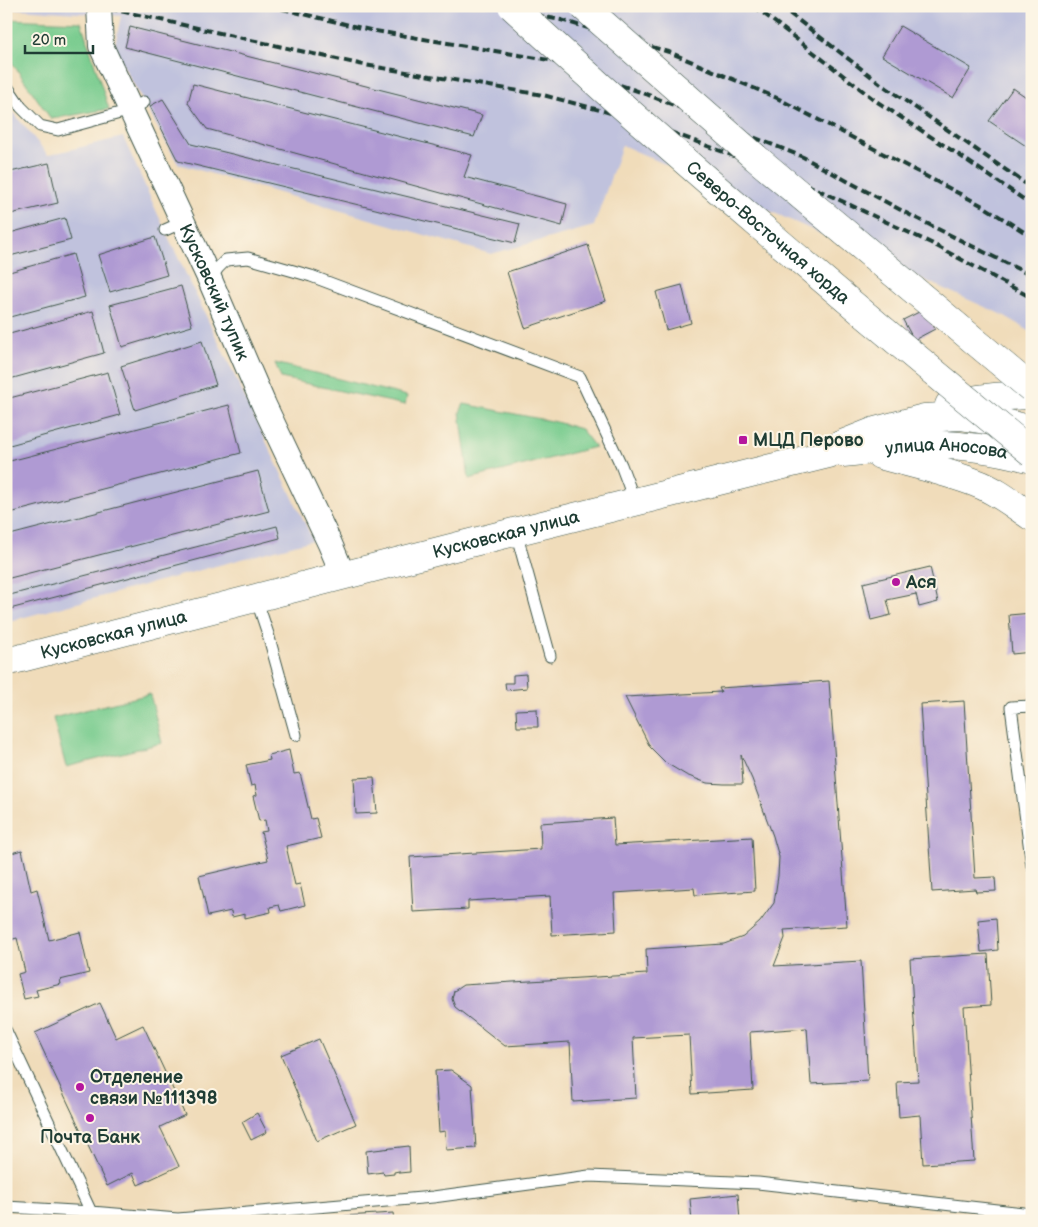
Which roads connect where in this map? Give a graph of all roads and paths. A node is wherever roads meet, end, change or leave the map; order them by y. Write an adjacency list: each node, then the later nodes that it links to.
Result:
1 (99, 6): 5 (street, Кусковский тупик)
2 (512, 6): 13 (street, Северо-Восточная хорда, bridge)
3 (583, 6): 7 (street, bridge)
4 (6, 85): 5 (lane)
5 (137, 106): 6 (street, Кусковский тупик)
6 (210, 280): 16 (lane); 19 (street, Кусковский тупик)
7 (1032, 389)
8 (1032, 395): 9 (street)
9 (924, 418): 10 (street, Кусковская улица); 14 (street, Кусковская улица)
10 (1004, 423): 11 (street, улица Аносова)
11 (1032, 430)
12 (864, 451): 14 (street, улица Аносова); 15 (street, улица Аносова); 17 (street)
13 (1032, 453)
14 (829, 454): 16 (street, Кусковская улица)
15 (1032, 459)
16 (635, 502): 18 (street, Кусковская улица)
17 (1032, 517)
18 (516, 532): 19 (street, Кусковская улица); 21 (lane)
19 (343, 575): 20 (street, Кусковская улица)
20 (256, 598): 22 (street, Кусковская улица); 24 (lane)
21 (550, 656)
22 (6, 662)
23 (1032, 706): 25 (lane)
24 (296, 735)
25 (1032, 866)
26 (6, 1031): 29 (lane)
27 (6, 1208): 29 (lane)
28 (1032, 1214): 29 (lane)
29 (93, 1216)

